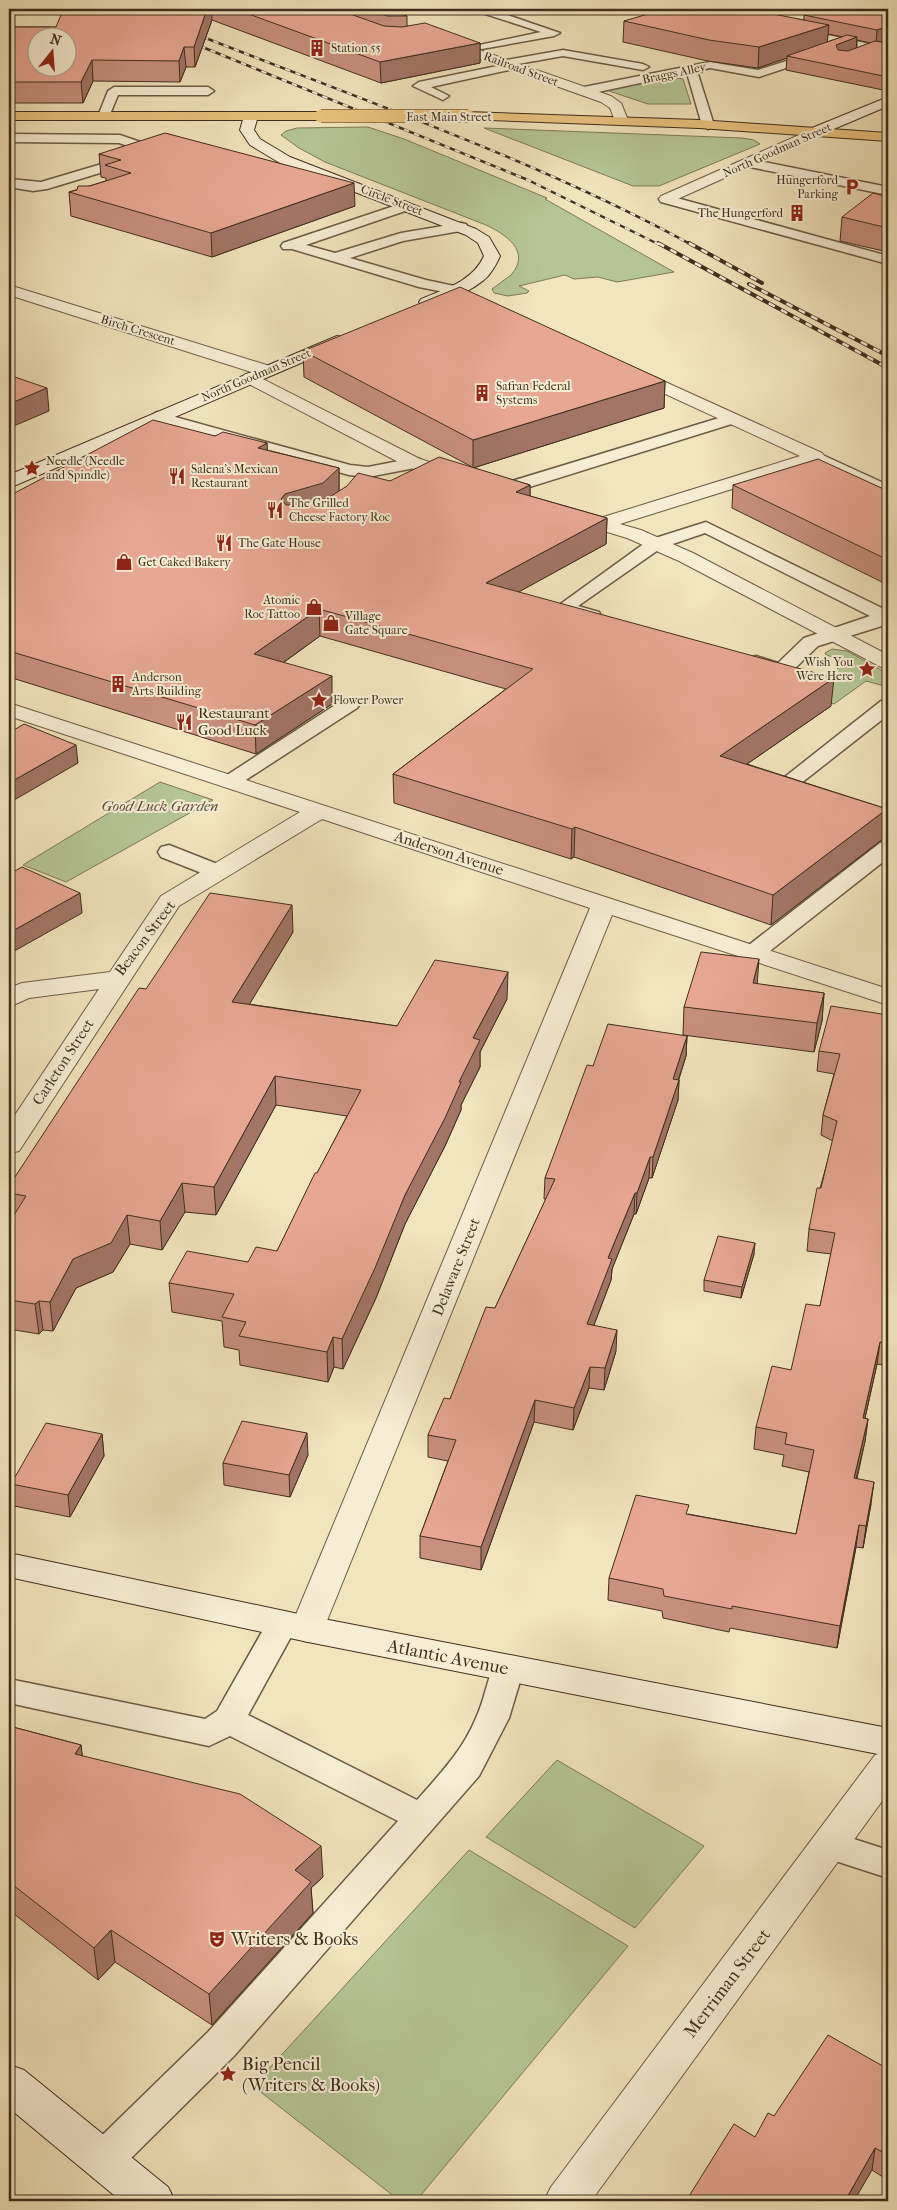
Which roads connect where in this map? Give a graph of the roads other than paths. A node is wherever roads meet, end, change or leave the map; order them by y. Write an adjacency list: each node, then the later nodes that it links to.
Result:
1 (409, 9): 3 (lane)
2 (480, 9): 10 (lane)
3 (368, 14): 4 (street)
4 (398, 25)
5 (781, 29): 7 (street)
6 (432, 37): 10 (street, Railroad Street)
7 (848, 44): 9 (street); 15 (lane, Braggs Alley)
8 (888, 44): 9 (lane)
9 (874, 49): 11 (street); 12 (lane)
10 (469, 50): 13 (street, Railroad Street)
11 (888, 52)
12 (850, 58)
13 (510, 65): 14 (lane); 17 (street, Railroad Street); 18 (lane)
14 (643, 67)
15 (691, 69): 17 (lane, Braggs Alley); 24 (lane)
16 (208, 91): 21 (lane)
17 (584, 92): 23 (street, Railroad Street)
18 (444, 96)
19 (888, 101): 25 (street, North Goodman Street)
20 (9, 116): 21 (main road, East Main Street)
21 (104, 116): 22 (main road, East Main Street)
22 (251, 116): 23 (main road, East Main Street, bridge); 29 (street, Circle Street)
23 (621, 120): 24 (main road, East Main Street)
24 (708, 125): 25 (main road, East Main Street)
25 (817, 131): 26 (main road, East Main Street); 28 (street, North Goodman Street)
26 (888, 137)
27 (9, 138): 31 (lane)
28 (749, 163): 32 (lane); 35 (street, North Goodman Street)
29 (326, 175): 30 (lane); 36 (street, Circle Street)
30 (297, 178)
31 (9, 183)
32 (857, 184): 33 (lane); 34 (lane)
33 (888, 191)
34 (838, 196)
35 (666, 199): 39 (lane)
36 (406, 206): 37 (street, Circle Street); 38 (lane)
37 (461, 227): 38 (lane); 41 (street, Circle Street)
38 (335, 258): 41 (lane)
39 (888, 260)
40 (9, 290): 46 (street, Birch Crescent)
41 (454, 290): 42 (street); 43 (street)
42 (476, 301)
43 (411, 309)
44 (348, 336): 46 (street, North Goodman Street)
45 (614, 364): 48 (street)
46 (259, 374): 47 (street, North Goodman Street); 50 (street, Birch Crescent)
47 (157, 418): 51 (lane); 52 (street, North Goodman Street)
48 (732, 419): 49 (street); 54 (lane)
49 (816, 457): 55 (lane); 58 (street)
50 (414, 463): 51 (lane); 54 (street, Birch Crescent)
51 (349, 470): 53 (lane)
52 (9, 482)
53 (346, 488)
54 (498, 490): 56 (street, Birch Crescent)
55 (888, 491)
56 (526, 500)
57 (553, 509): 58 (street)
58 (599, 524): 59 (street)
59 (655, 544): 60 (lane); 61 (lane); 62 (street)
60 (888, 617): 62 (lane)
61 (607, 620)
62 (833, 634): 63 (lane); 64 (street)
63 (739, 657)
64 (888, 663)
65 (350, 704): 68 (lane)
66 (888, 705): 69 (lane)
67 (14, 715): 68 (street, Anderson Avenue)
68 (231, 781): 70 (street, Anderson Avenue)
69 (819, 788)
70 (320, 810): 73 (street, Beacon Street); 74 (street, Anderson Avenue)
71 (888, 848): 75 (lane)
72 (169, 852): 73 (lane)
73 (217, 872): 76 (street, Beacon Street)
74 (604, 904): 75 (street, Anderson Avenue); 81 (street, Delaware Street)
75 (753, 953): 77 (street, Anderson Avenue)
76 (117, 979): 78 (street, Beacon Street); 79 (street, Carleton Street)
77 (888, 997)
78 (9, 999)
79 (9, 1145)
80 (9, 1565): 81 (street, Atlantic Avenue)
81 (295, 1627): 82 (street, Atlantic Avenue); 84 (lane)
82 (508, 1668): 85 (street, Atlantic Avenue); 87 (lane)
83 (9, 1691): 84 (lane)
84 (230, 1720): 87 (lane)
85 (888, 1742)
86 (888, 1765): 88 (street, Merriman Street)
87 (422, 1818): 91 (lane)
88 (829, 1845): 89 (lane); 93 (street, Merriman Street)
89 (888, 1864)
90 (9, 2083): 91 (street)
91 (103, 2160): 92 (street)
92 (153, 2201)
93 (566, 2201)

